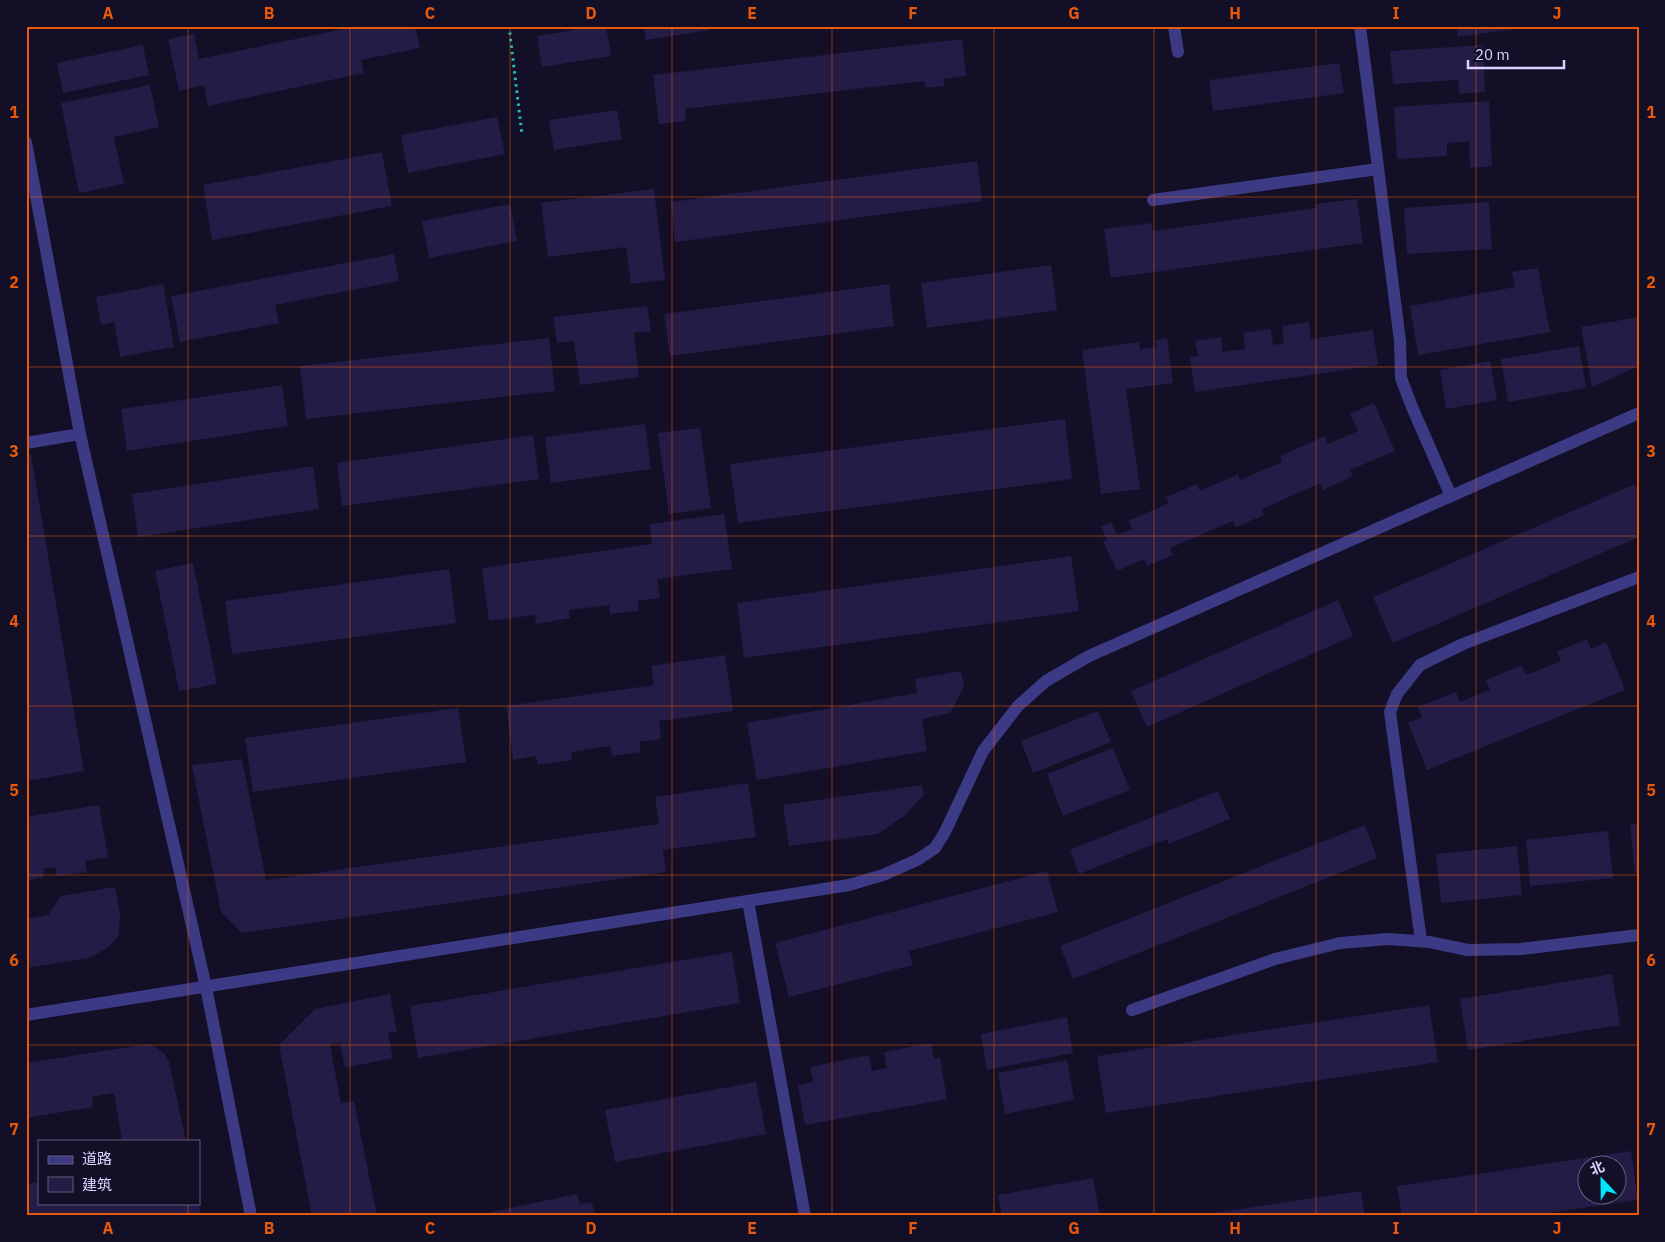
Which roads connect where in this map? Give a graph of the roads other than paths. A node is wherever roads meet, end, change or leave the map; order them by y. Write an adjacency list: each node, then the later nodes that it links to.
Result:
1 (1174, 26): 3 (street)
2 (1360, 26): 5 (street)
3 (1178, 52)
4 (26, 142): 8 (street)
5 (1378, 169): 6 (street); 10 (street)
6 (1153, 200)
7 (1639, 414): 10 (street)
8 (80, 434): 9 (street); 15 (street)
9 (26, 443)
10 (1451, 496): 12 (street)
11 (1639, 577): 14 (street)
12 (748, 901): 15 (street); 19 (street)
13 (1639, 935): 14 (street)
14 (1421, 941): 16 (street)
15 (206, 987): 17 (street); 18 (street)
16 (1132, 1010)
17 (26, 1015)
18 (251, 1216)
19 (805, 1216)

